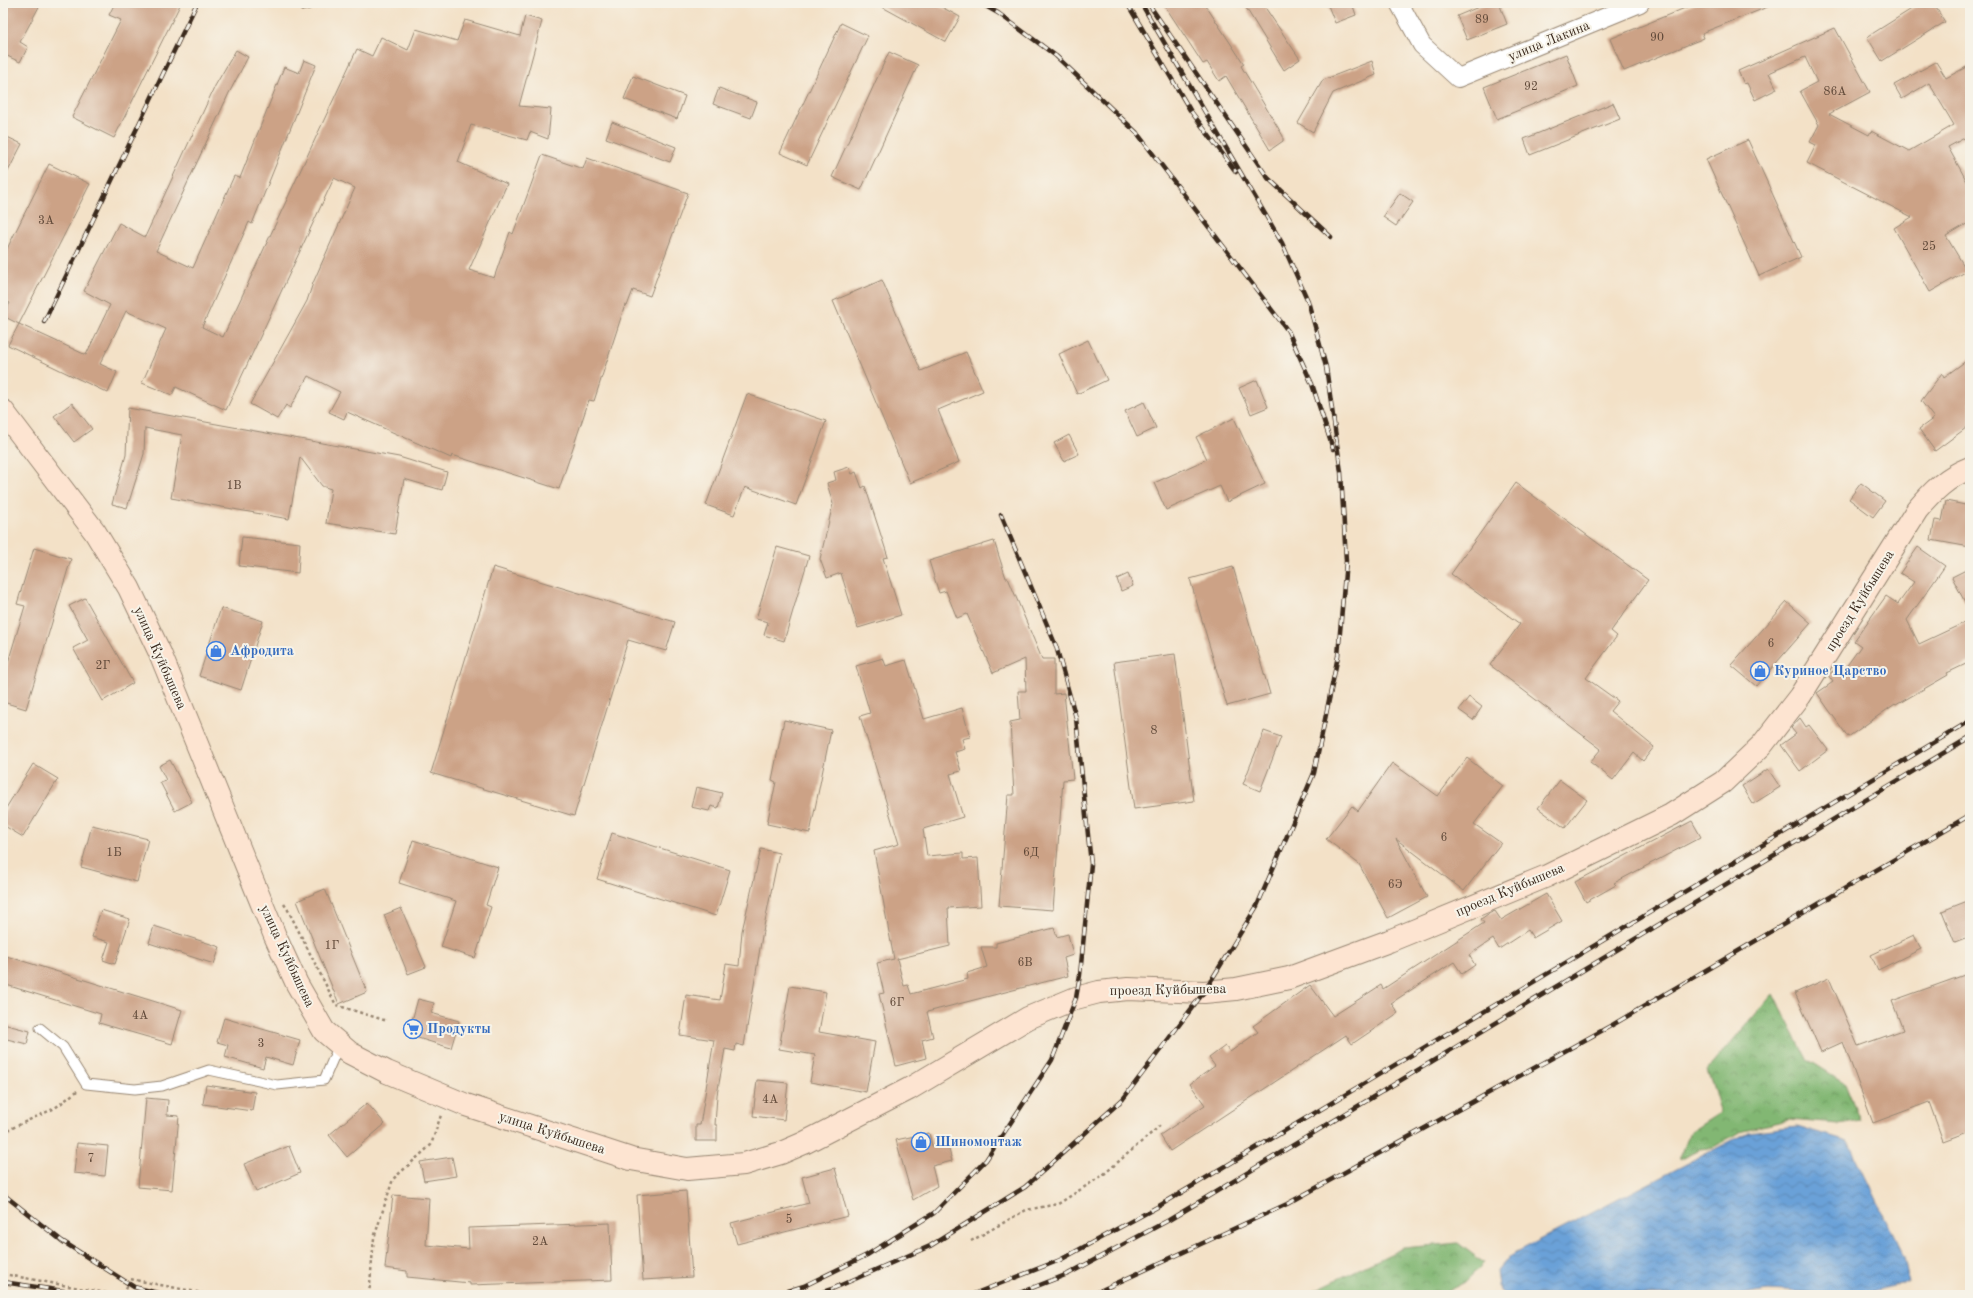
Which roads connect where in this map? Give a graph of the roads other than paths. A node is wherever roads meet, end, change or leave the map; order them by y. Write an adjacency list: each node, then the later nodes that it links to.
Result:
1 (1399, 3): 2 (street, улица Лакина)
2 (1640, 3)
3 (3, 411): 6 (street, улица Куйбышева)
4 (1970, 468): 7 (street, проезд Куйбышева)
5 (40, 1028): 6 (lane)
6 (339, 1045): 7 (street, улица Куйбышева)
7 (908, 1089)

